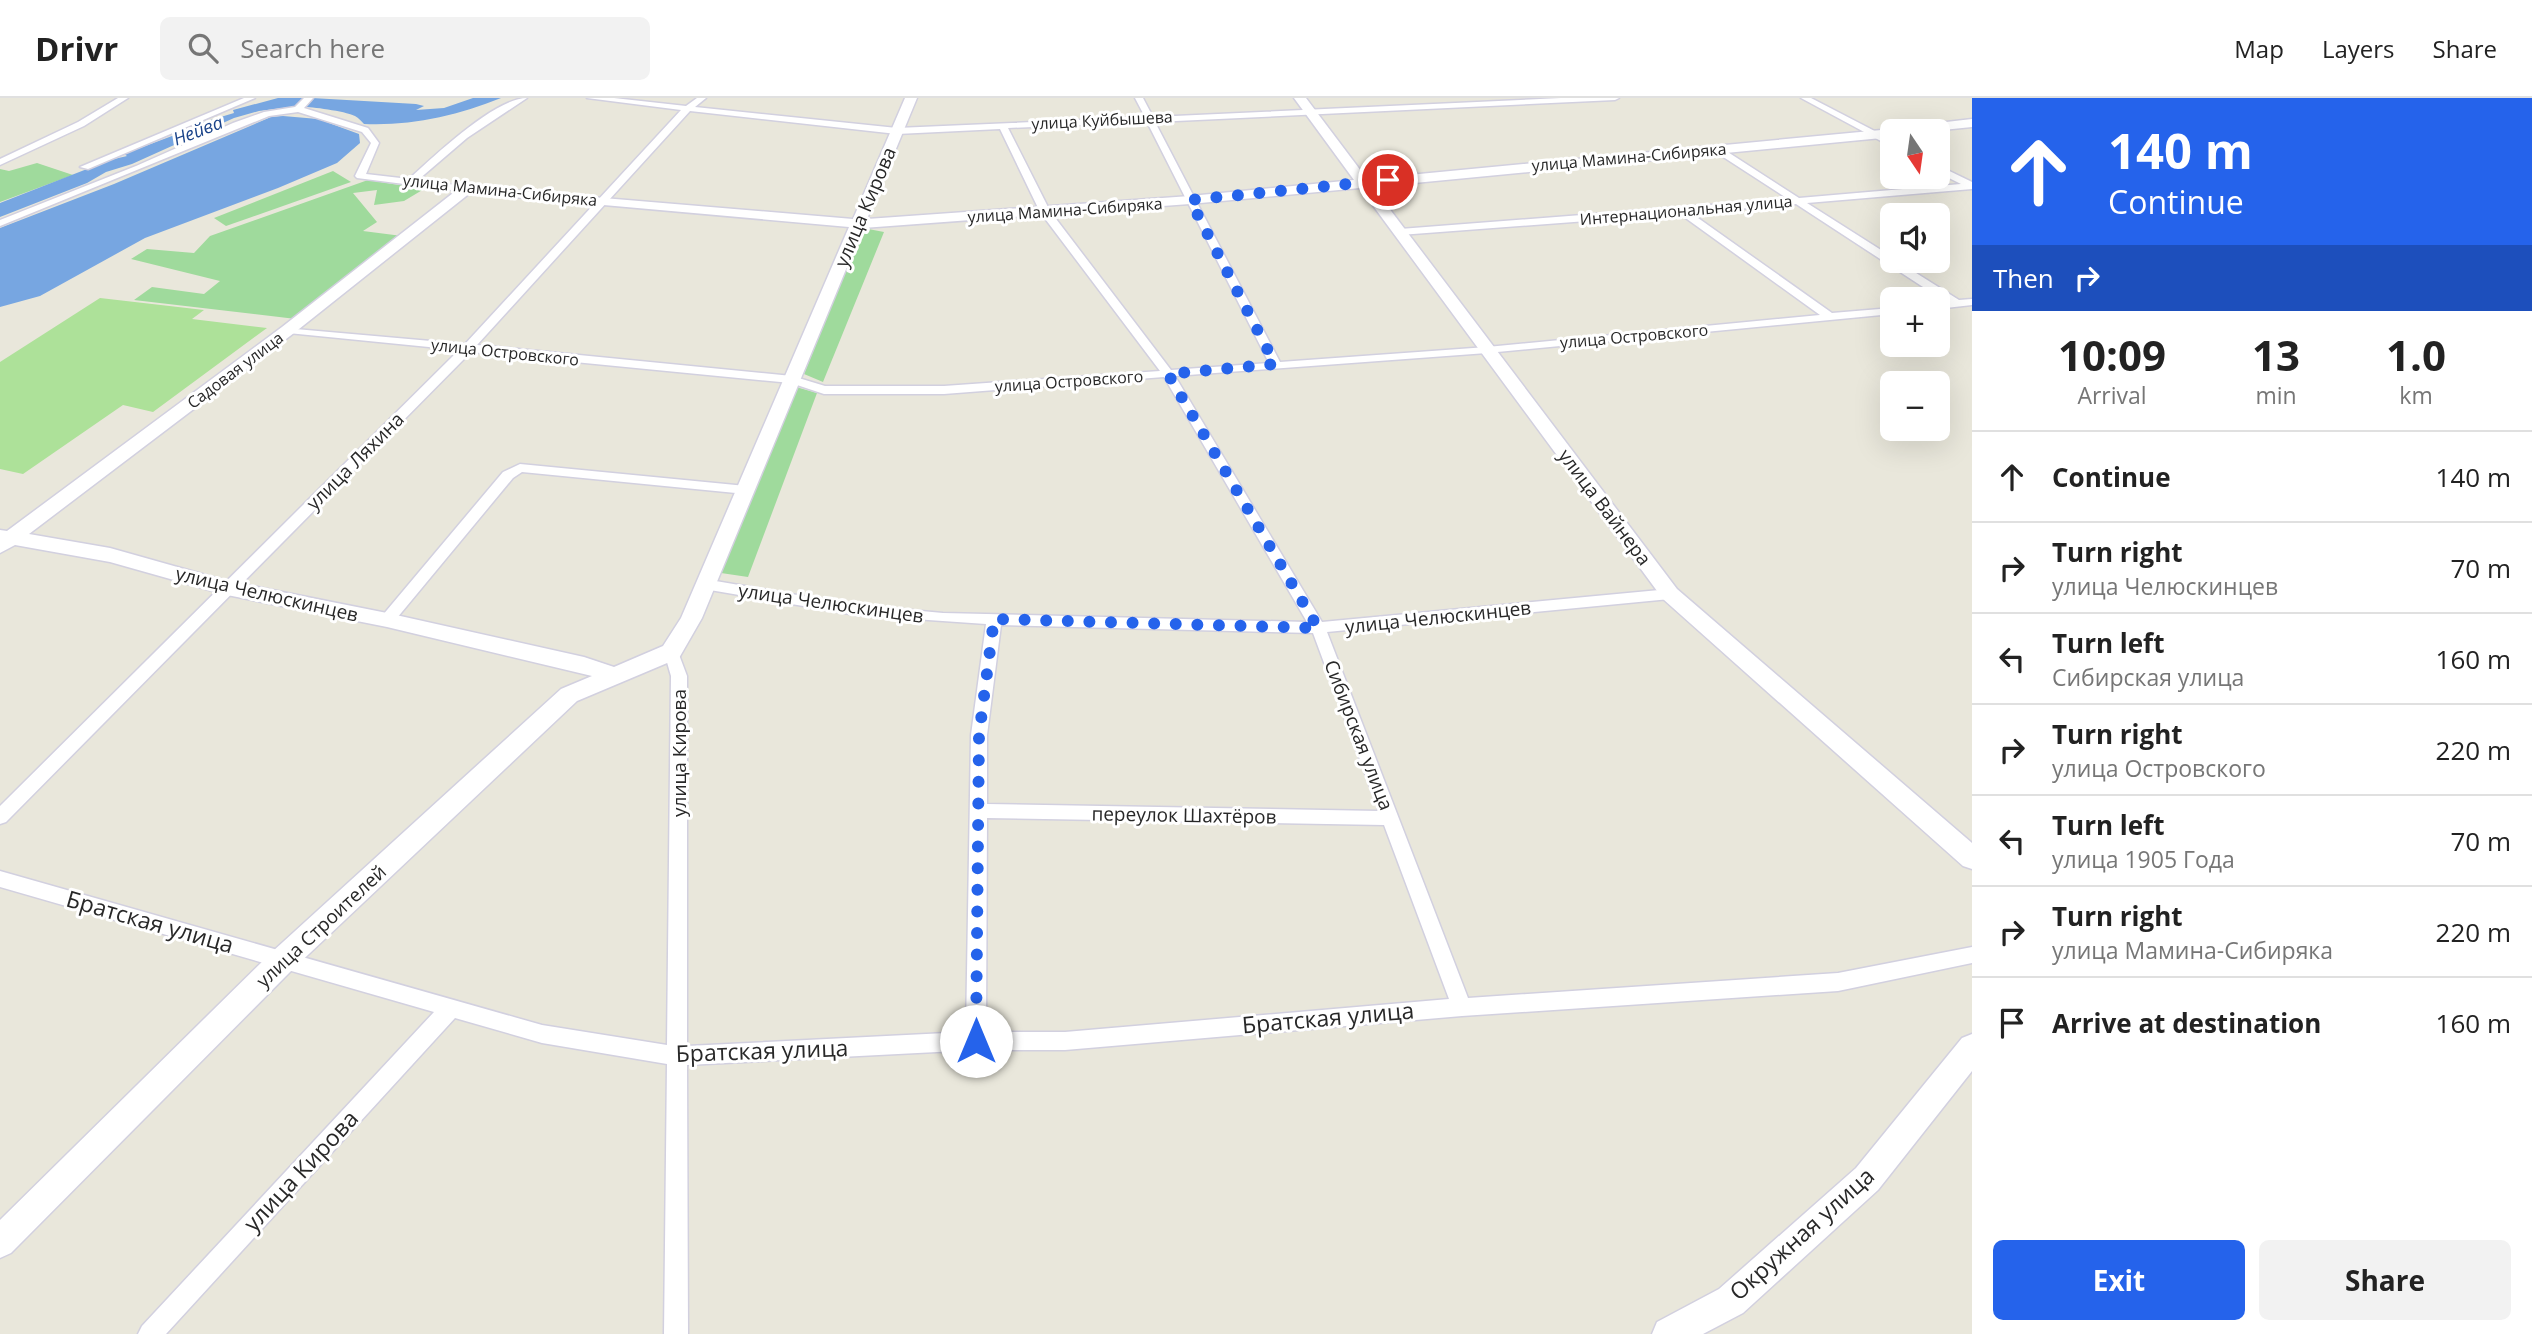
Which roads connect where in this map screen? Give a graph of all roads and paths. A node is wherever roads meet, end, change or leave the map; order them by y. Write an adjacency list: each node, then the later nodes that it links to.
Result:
1 (124, 98): 26 (street)
2 (251, 98): 27 (street)
3 (309, 98): 16 (street)
4 (523, 98): 29 (street)
5 (591, 98): 15 (street, улица Куйбышева)
6 (702, 98): 15 (street, улица Ляхина)
7 (911, 98): 21 (street, улица Кирова)
8 (1139, 98): 17 (street)
9 (1385, 98): 14 (street)
10 (1615, 98): 12 (street, улица Куйбышева)
11 (1805, 98): 23 (street)
12 (1527, 100): 14 (street, улица Куйбышева)
13 (1305, 105): 14 (street, улица Куйбышева); 17 (street, улица Куйбышева); 30 (street, улица Вайнера)
14 (1393, 107)
15 (688, 108): 21 (street, улица Куйбышева); 34 (street, улица Ляхина)
16 (298, 109): 29 (street, улица Мамина-Сибиряка); 38 (street)
17 (1149, 118): 19 (street, улица Куйбышева); 33 (street)
18 (1972, 123): 20 (street)
19 (1002, 125): 21 (street, улица Куйбышева); 37 (street, Сибирская улица)
20 (1950, 126)
21 (897, 131): 39 (street, улица Кирова)
22 (1880, 134): 23 (street, улица Мамина-Сибиряка)
23 (1873, 135): 24 (street); 25 (street, улица Мамина-Сибиряка)
24 (1880, 138)
25 (1717, 149): 30 (street, улица Мамина-Сибиряка); 35 (street)
26 (0, 162)
27 (85, 167)
28 (1950, 175): 31 (street)
29 (411, 182): 32 (street, улица Мамина-Сибиряка)
30 (1361, 182): 33 (street, улица Мамина-Сибиряка); 40 (street, улица Вайнера)
31 (1972, 186): 35 (street, Интернациональная улица)
32 (467, 189): 34 (street, улица Мамина-Сибиряка); 46 (street, Садовая улица)
33 (1190, 200): 37 (street, улица Мамина-Сибиряка); 49 (street)
34 (604, 201): 39 (street, улица Мамина-Сибиряка); 47 (street, улица Ляхина)
35 (1794, 201): 36 (street, Интернациональная улица); 42 (street)
36 (1682, 211): 40 (street, Интернациональная улица); 45 (street)
37 (1045, 212): 39 (street, улица Мамина-Сибиряка); 50 (street, Сибирская улица)
38 (0, 223)
39 (858, 224): 51 (street, улица Кирова)
40 (1400, 232): 48 (street, улица Вайнера)
41 (1972, 302): 42 (street)
42 (1957, 304): 43 (street)
43 (1950, 305)
44 (1880, 312): 45 (street, улица Островского)
45 (1830, 317): 48 (street, улица Островского)
46 (288, 330): 47 (street, улица Островского); 53 (street, Садовая улица)
47 (468, 348): 51 (street, улица Островского); 55 (street, улица Ляхина)
48 (1487, 350): 49 (street, улица Островского); 56 (street, улица Вайнера)
49 (1275, 364): 50 (street, улица Островского)
50 (1168, 374): 51 (street, улица Островского); 59 (street, Сибирская улица)
51 (792, 380): 52 (street, улица Кирова)
52 (746, 490): 54 (street, улица Кирова); 58 (street)
53 (3, 540): 55 (street, улица Челюскинцев)
54 (704, 584): 57 (street, улица Челюскинцев); 60 (street, улица Кирова)
55 (227, 588): 58 (street, улица Челюскинцев); 63 (street, улица Ляхина)
56 (1670, 594): 59 (street, улица Челюскинцев); 65 (street, улица Вайнера)
57 (994, 619): 59 (street, улица Челюскинцев); 62 (street)
58 (387, 620): 61 (street, улица Челюскинцев)
59 (1318, 628): 64 (street, Сибирская улица)
60 (671, 652): 61 (street, улица Строителей); 73 (street, улица Кирова)
61 (615, 676): 68 (street, улица Строителей)
62 (978, 811): 64 (street, переулок Шахтёров); 71 (street)
63 (0, 817)
64 (1390, 818): 70 (street, Сибирская улица)
65 (1972, 858)
66 (0, 879): 68 (street, Братская улица)
67 (1972, 955): 70 (street, Братская улица)
68 (282, 961): 69 (street, Братская улица); 74 (street, улица Строителей)
69 (452, 1007): 73 (street, Братская улица); 75 (street, улица Кирова)
70 (1462, 1007): 71 (street, Братская улица)
71 (976, 1041): 73 (street, Братская улица)
72 (1972, 1048): 77 (street, Окружная улица)
73 (679, 1056): 76 (street, улица Кирова)
74 (0, 1242)
75 (150, 1334)
76 (676, 1334)
77 (1669, 1334)

